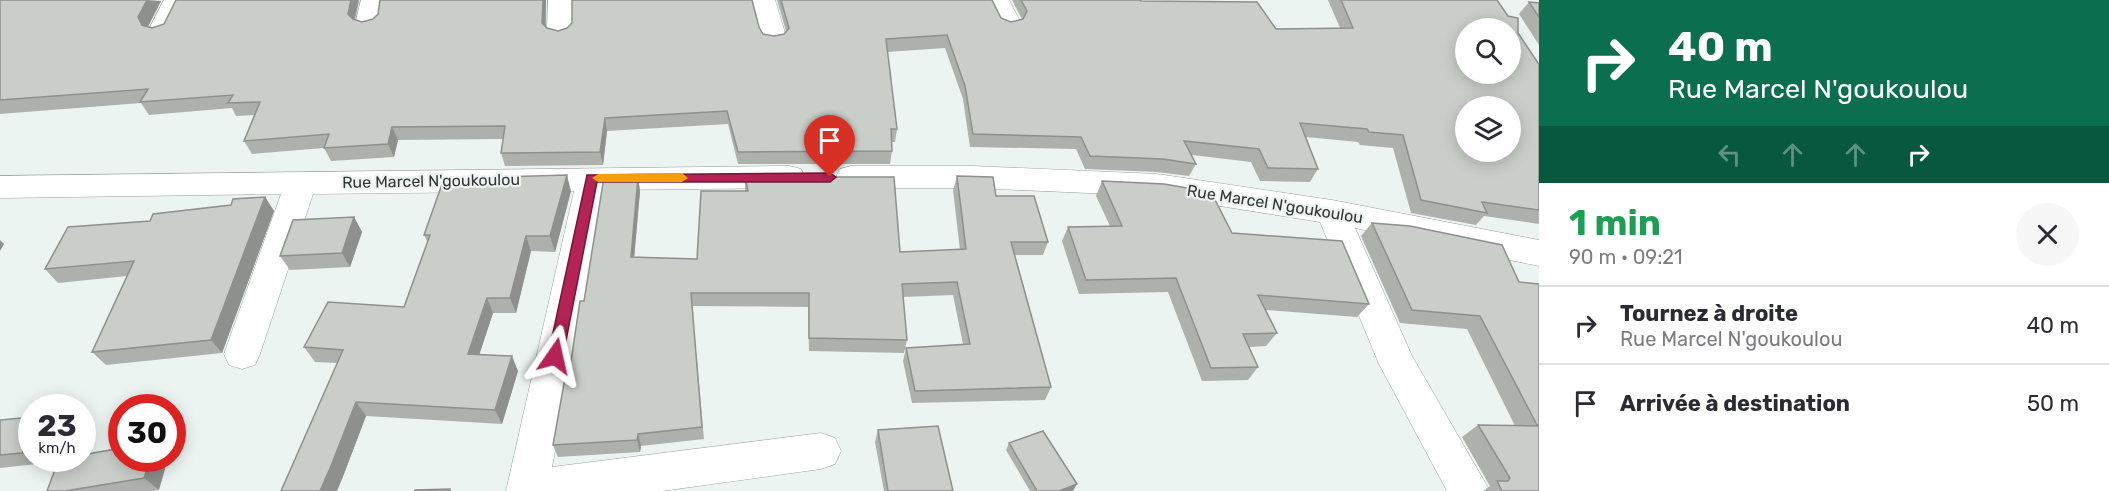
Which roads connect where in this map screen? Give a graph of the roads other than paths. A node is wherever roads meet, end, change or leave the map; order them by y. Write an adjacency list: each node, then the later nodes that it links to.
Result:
1 (176, 0): 8 (street)
2 (373, 0): 7 (street)
3 (560, 0): 9 (street)
4 (763, 0): 10 (street)
5 (997, 0): 6 (street)
6 (1009, 25)
7 (368, 26)
8 (161, 31)
9 (560, 34)
10 (774, 39)
11 (592, 178): 12 (street, Rue Marcel N'goukoulou); 14 (street, Rue Marcel N'goukoulou); 18 (street)
12 (301, 183): 13 (street, Rue Marcel N'goukoulou); 16 (street)
13 (0, 187)
14 (1332, 212): 15 (street, Rue Marcel N'goukoulou); 19 (street)
15 (1539, 253)
16 (242, 354)
17 (821, 451): 18 (street)
18 (528, 490)
19 (1469, 491)

